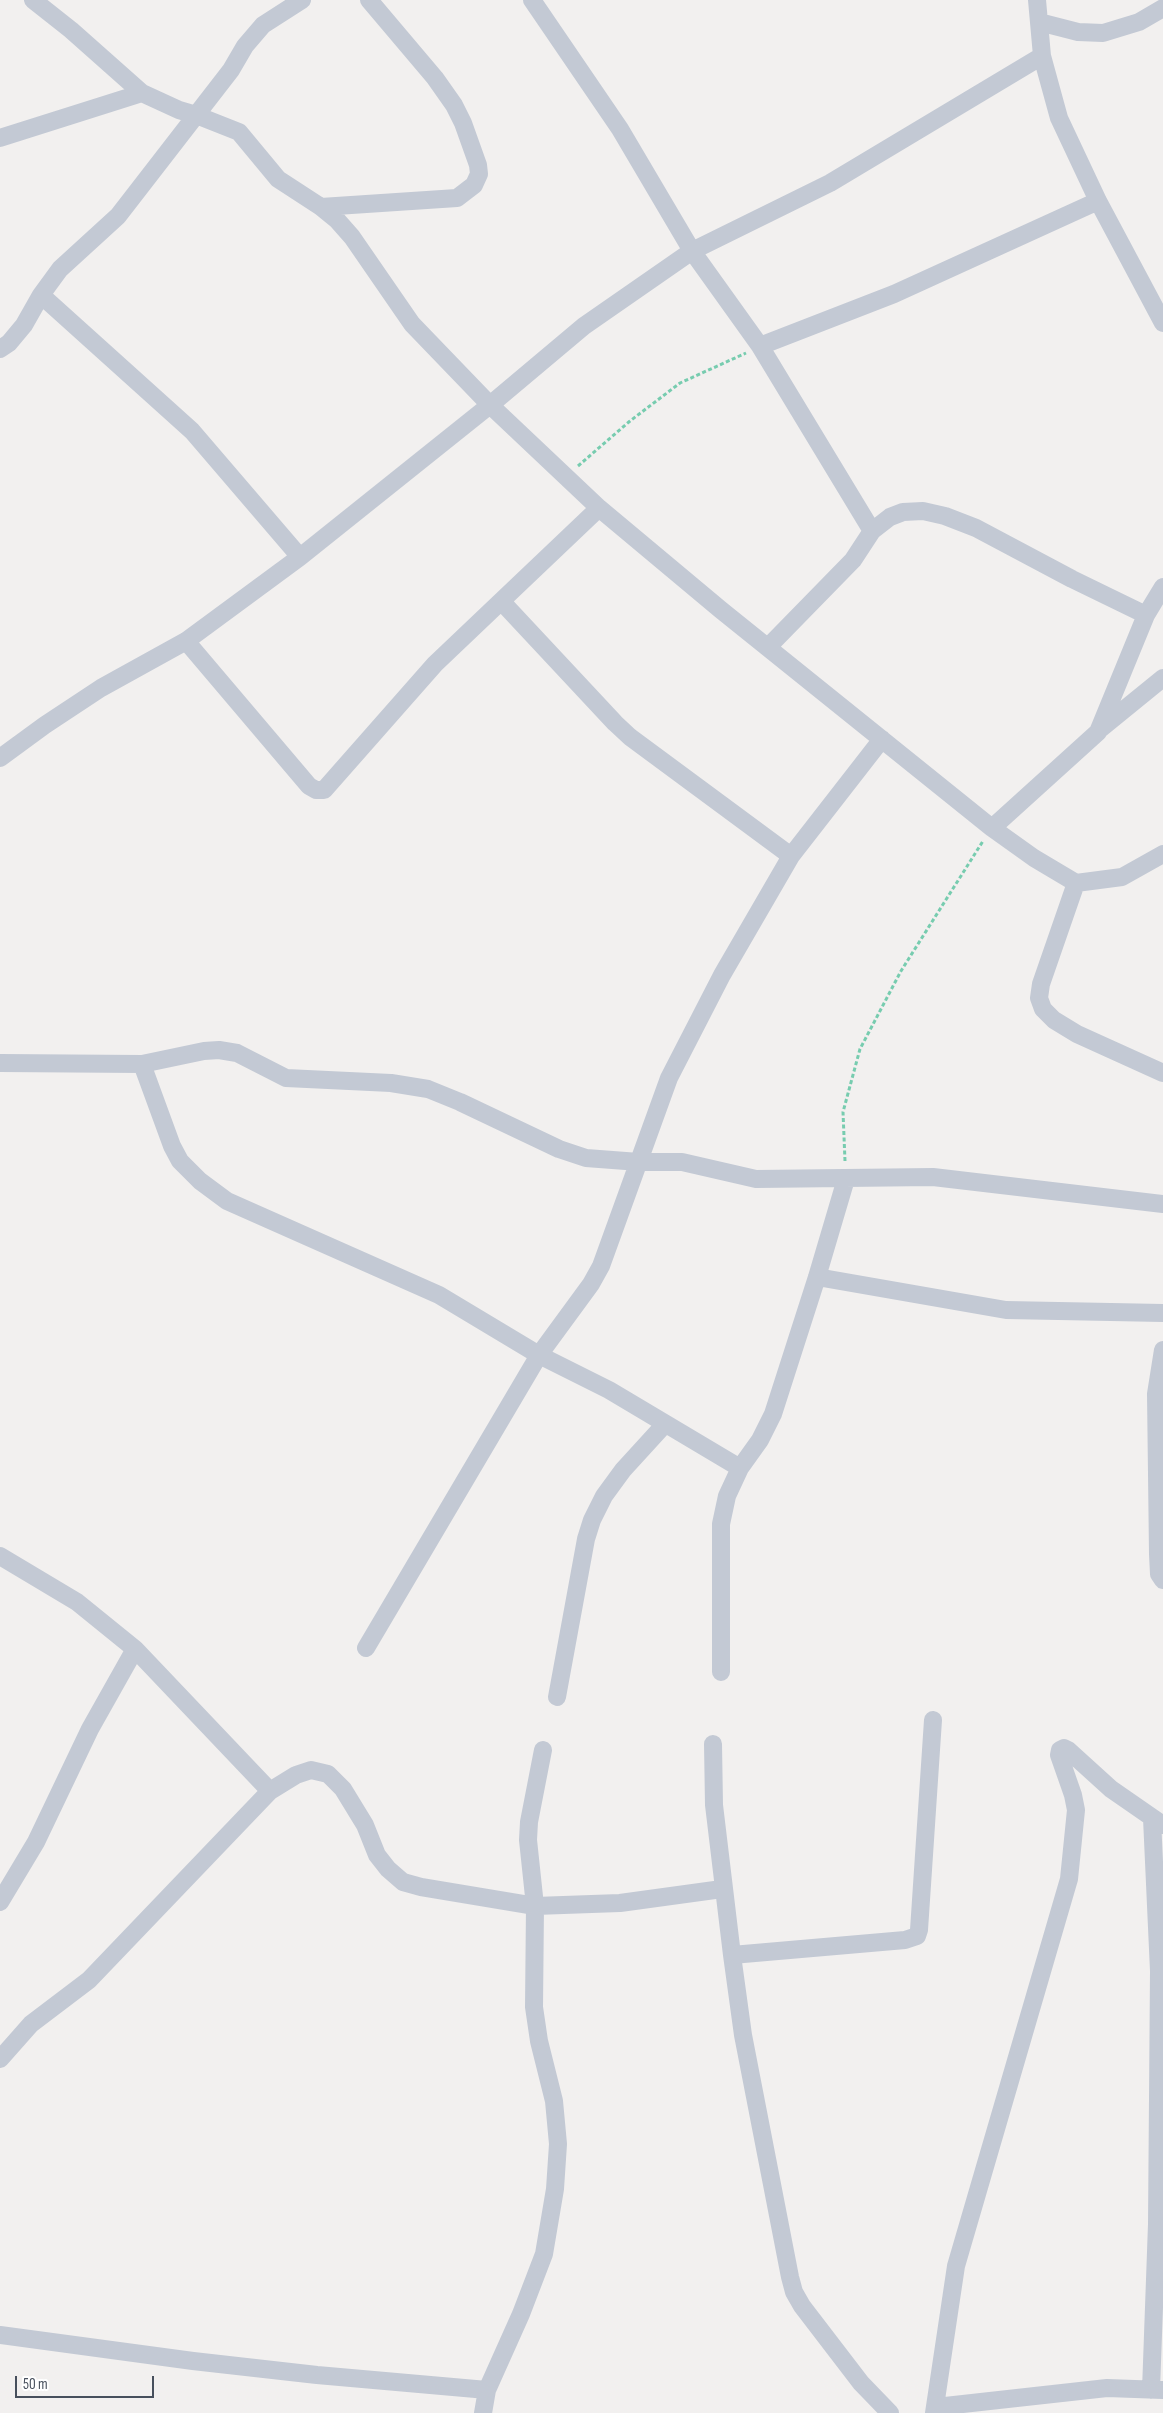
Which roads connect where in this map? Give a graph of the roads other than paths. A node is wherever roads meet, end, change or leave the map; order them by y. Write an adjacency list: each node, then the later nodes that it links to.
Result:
1 (33, 0): 9 (street)
2 (302, 0): 10 (street)
3 (369, 0): 13 (street)
4 (532, 0): 14 (street)
5 (1037, 0): 7 (street)
6 (1163, 8): 7 (street)
7 (1039, 22): 8 (street)
8 (1042, 56): 12 (street); 14 (street)
9 (142, 93): 10 (street); 11 (street)
10 (196, 115): 13 (street); 15 (street)
11 (0, 138)
12 (1098, 201): 16 (street); 17 (street)
13 (321, 207): 19 (street)
14 (692, 251): 17 (street); 19 (street)
15 (41, 294): 18 (street); 22 (street)
16 (1163, 323)
17 (760, 346): 21 (street)
18 (0, 349)
19 (490, 405): 20 (street); 22 (street)
20 (600, 508): 24 (street); 27 (street)
21 (872, 531): 25 (street); 27 (street)
22 (300, 557): 26 (street)
23 (1163, 587): 25 (street)
24 (502, 602): 26 (street); 34 (street)
25 (1146, 614): 29 (street)
26 (186, 641): 31 (street)
27 (768, 646): 30 (street)
28 (1163, 678): 29 (street)
29 (1098, 732): 32 (street)
30 (882, 739): 32 (street); 34 (street)
31 (0, 758)
32 (992, 828): 35 (street)
33 (1163, 854): 35 (street)
34 (791, 856): 39 (street)
35 (1076, 883): 38 (street)
36 (0, 1064): 37 (street)
37 (142, 1064): 39 (street); 45 (street)
38 (1163, 1073)
39 (639, 1162): 40 (street); 45 (street)
40 (846, 1178): 41 (street); 42 (street)
41 (1163, 1204)
42 (817, 1277): 43 (street); 47 (street)
43 (1163, 1313)
44 (1163, 1350): 49 (street)
45 (539, 1355): 46 (street); 50 (street)
46 (665, 1424): 47 (street); 53 (street)
47 (740, 1468): 52 (street)
48 (0, 1556): 51 (street)
49 (1163, 1580)
50 (366, 1648)
51 (135, 1649): 57 (street); 60 (street)
52 (721, 1672)
53 (557, 1697)
54 (933, 1720): 62 (street)
55 (713, 1744): 59 (street)
56 (542, 1750): 61 (street)
57 (270, 1791): 61 (street); 63 (street)
58 (1158, 1822): 66 (street); 67 (street)
59 (722, 1889): 61 (street); 62 (street)
60 (0, 1902)
61 (535, 1906): 65 (street)
62 (732, 1955): 69 (street)
63 (0, 2059)
64 (0, 2335): 65 (street)
65 (487, 2390): 68 (street)
66 (1157, 2390): 67 (street)
67 (935, 2410)
68 (482, 2413)
69 (890, 2413)

